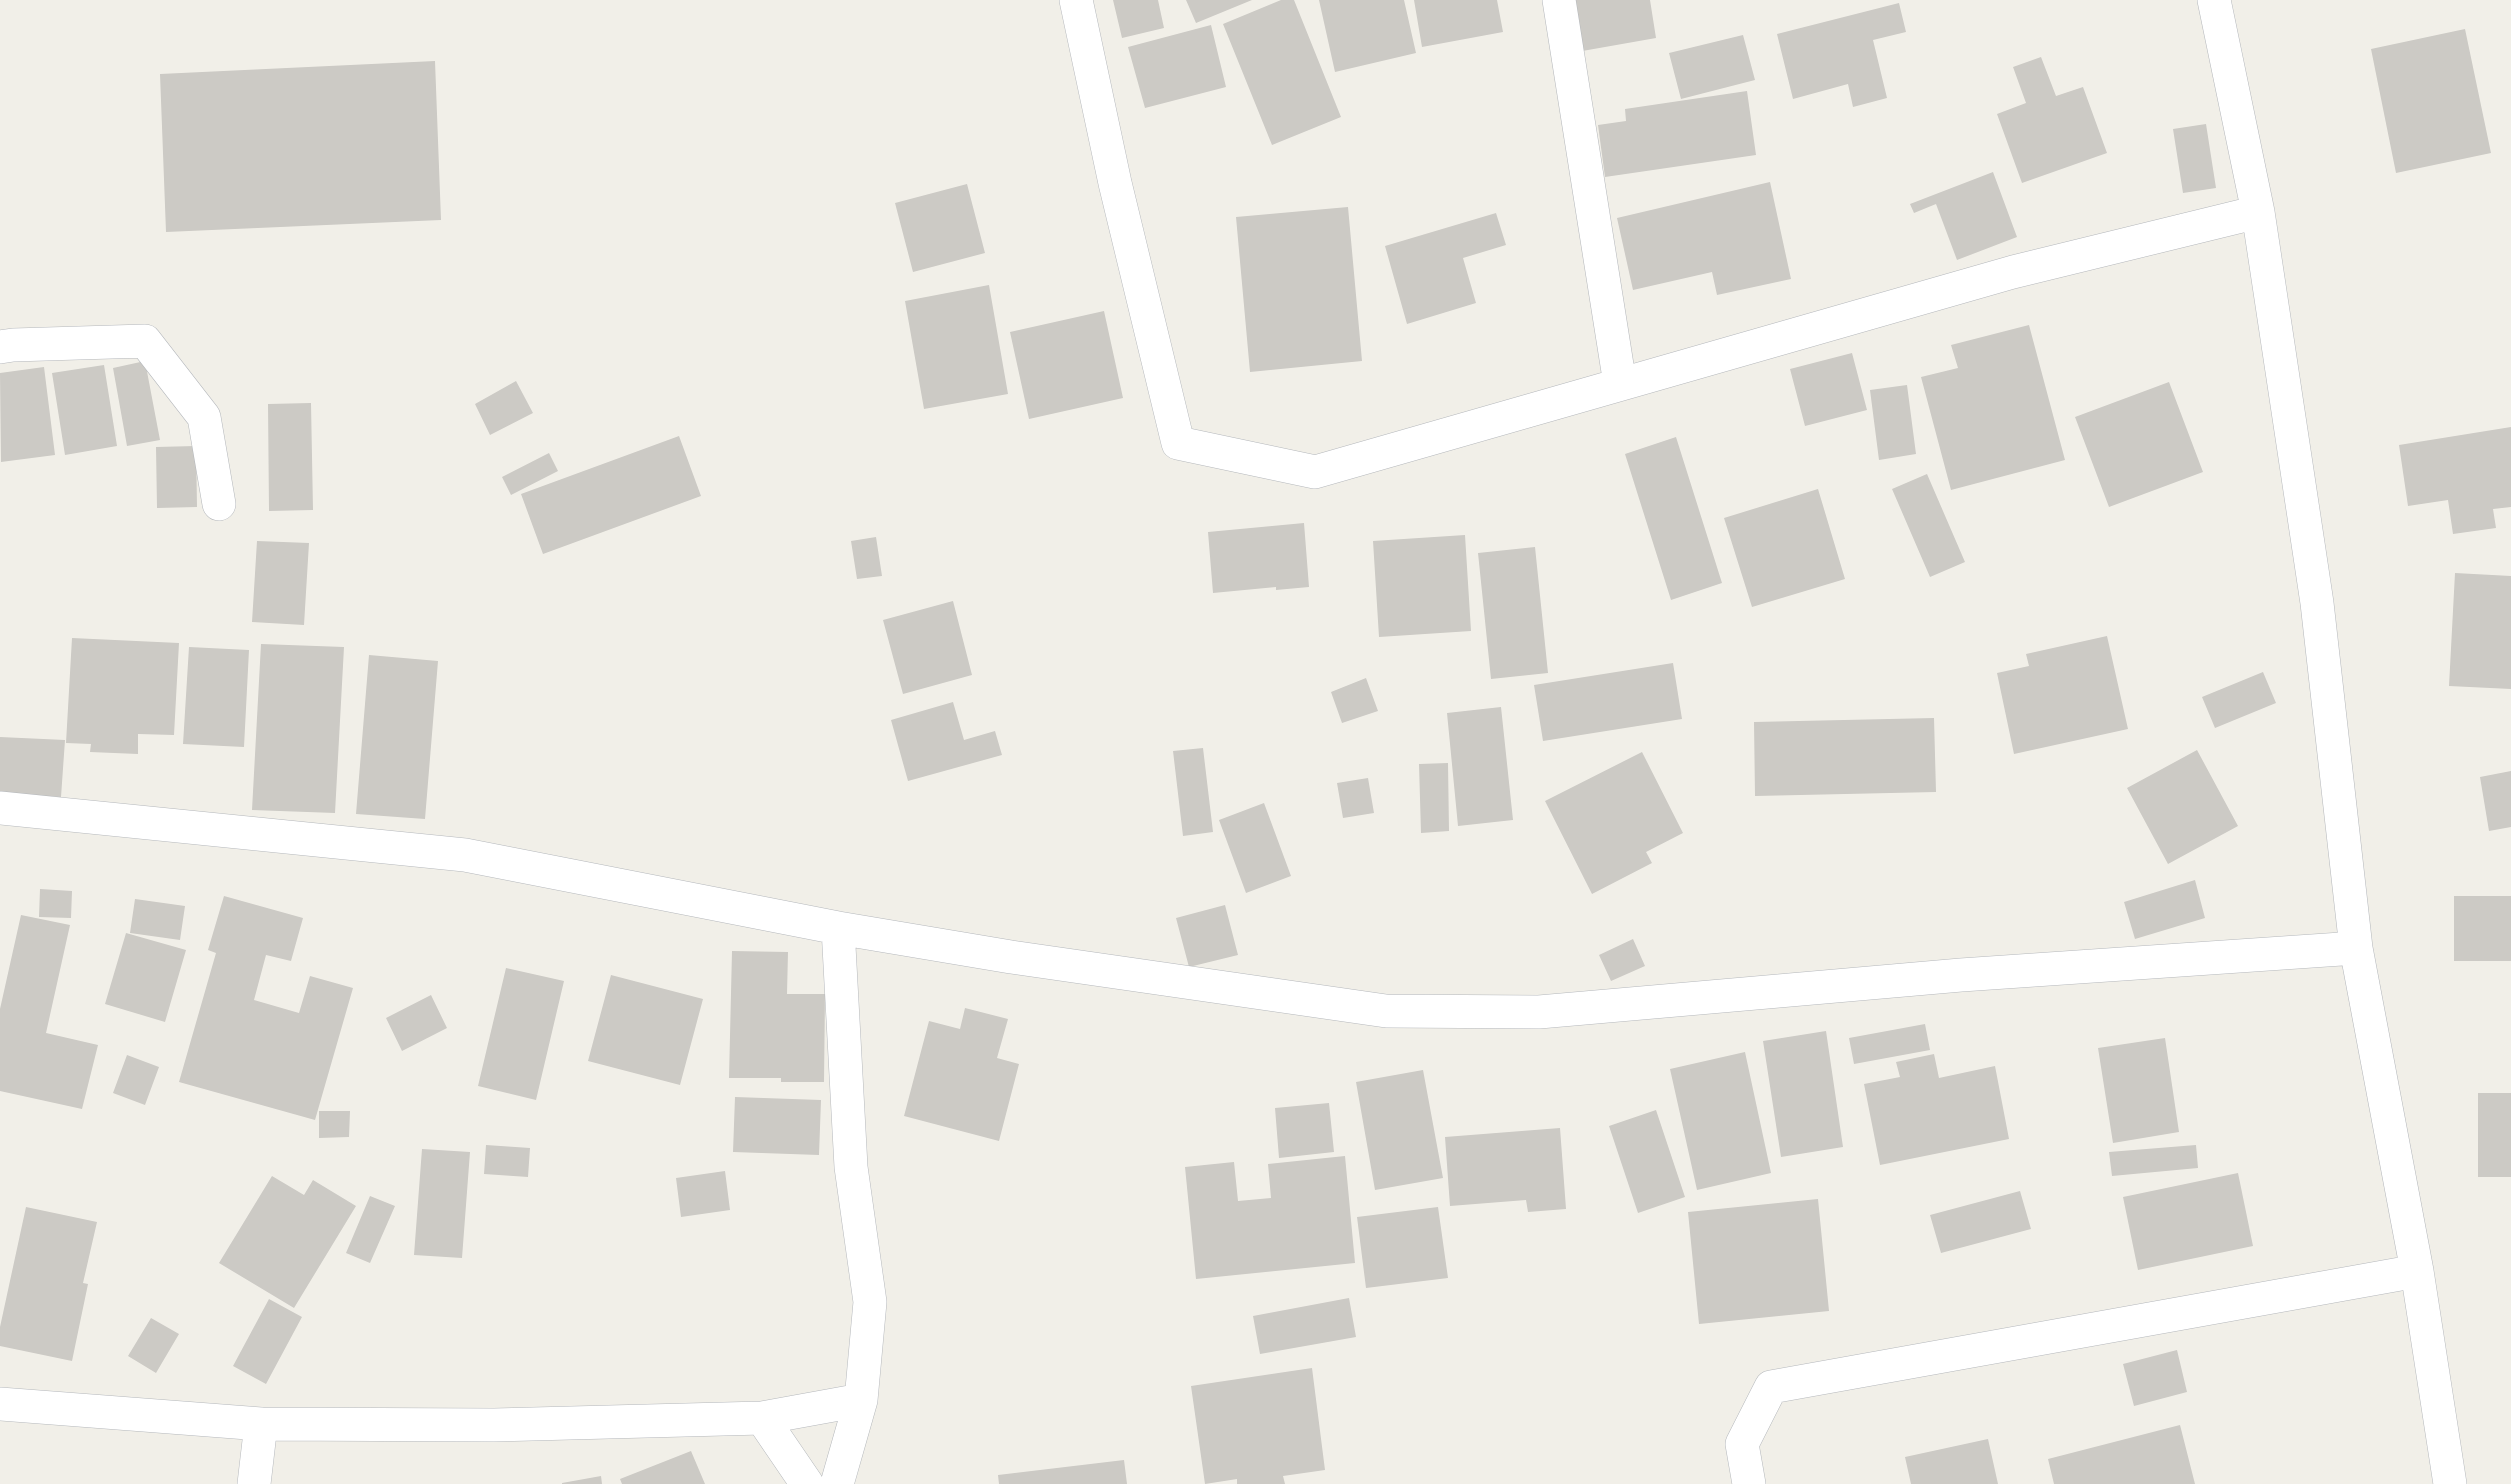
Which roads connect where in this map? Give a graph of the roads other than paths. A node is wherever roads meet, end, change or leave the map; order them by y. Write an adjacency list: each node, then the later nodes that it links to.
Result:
1 (1076, 0): 6 (street)
2 (1559, 0): 6 (street)
3 (2216, 0): 4 (street)
4 (2258, 212): 6 (street); 10 (street)
5 (0, 347): 7 (street)
6 (1620, 384)
7 (219, 504)
8 (0, 808): 9 (street)
9 (838, 928): 10 (street); 12 (street)
10 (2356, 948): 11 (street)
11 (2417, 1271): 19 (street); 20 (street)
12 (861, 1400): 14 (street); 18 (street)
13 (0, 1404): 15 (street)
14 (762, 1418): 15 (street); 17 (street)
15 (261, 1424): 16 (street)
16 (254, 1484)
17 (807, 1484)
18 (837, 1484)
19 (1749, 1484)
20 (2451, 1484)

